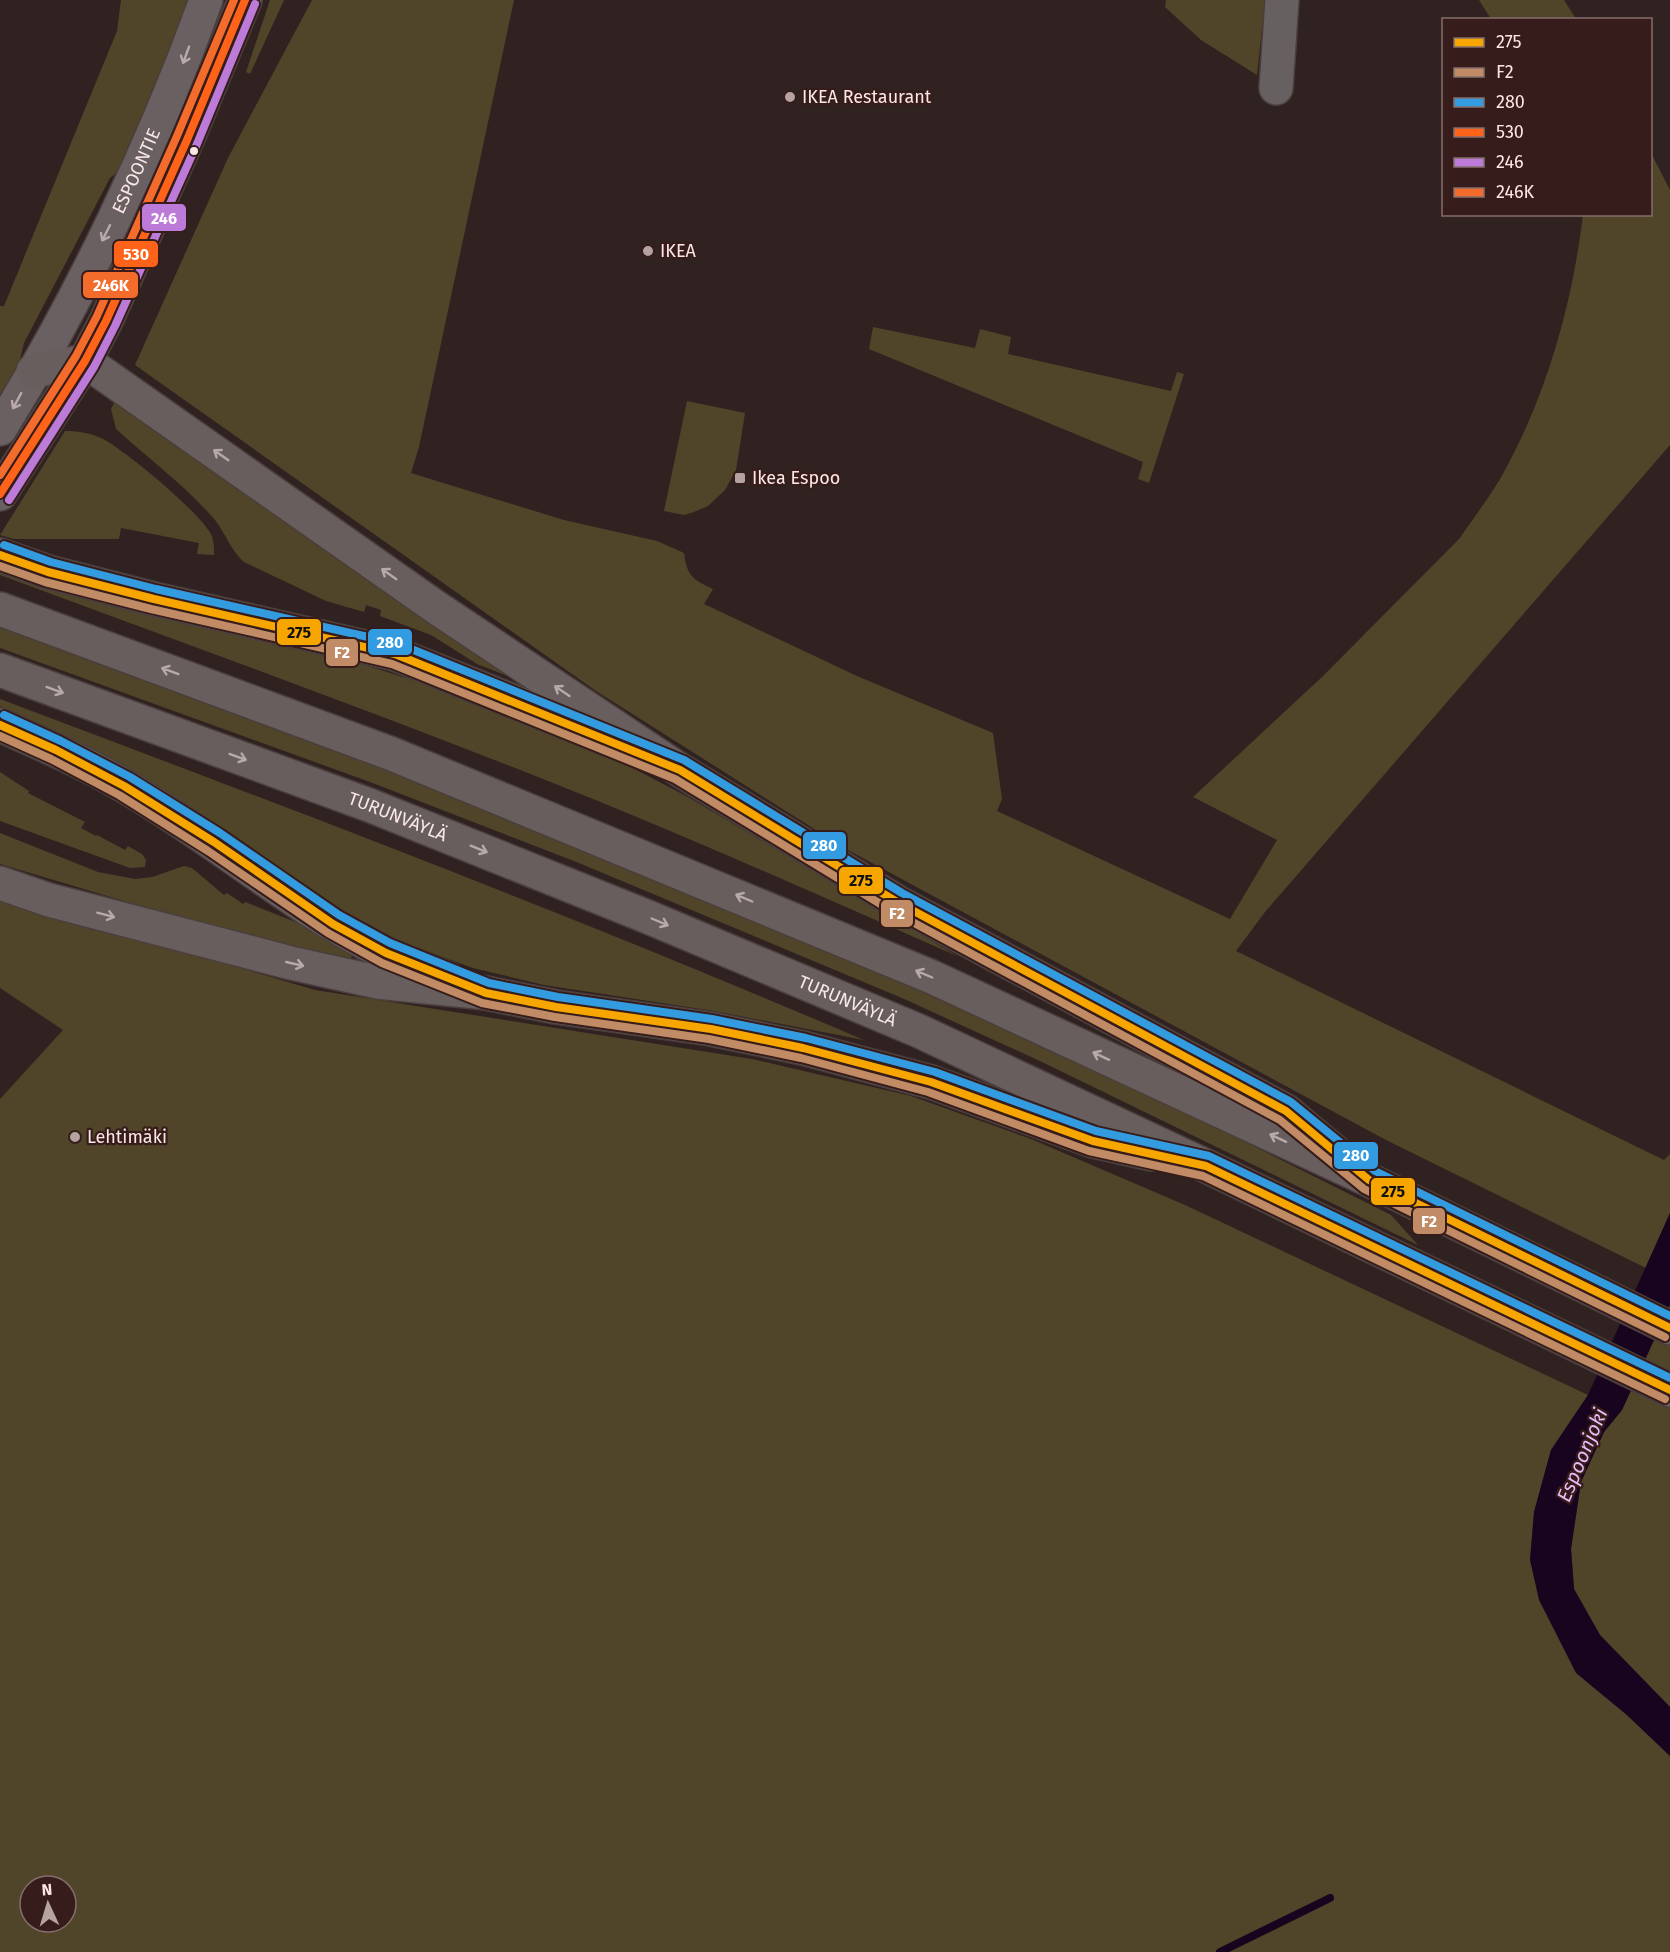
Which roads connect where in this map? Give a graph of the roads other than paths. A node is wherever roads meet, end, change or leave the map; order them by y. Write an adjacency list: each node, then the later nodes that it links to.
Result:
1 (206, 0): 6 (main road, ESPOONTIE, one-way to 6)
2 (245, 0): 5 (main road, ESPOONTIE)
3 (1282, 0): 4 (street)
4 (1276, 88)
5 (86, 361): 6 (highway); 8 (main road, ESPOONTIE); 13 (highway, one-way to 5)
6 (33, 371): 7 (main road, ESPOONTIE, one-way to 7)
7 (0, 429)
8 (0, 494)
9 (0, 555): 13 (highway)
10 (0, 609): 17 (highway, one-way to 10)
11 (0, 670): 16 (highway, TURUNVÄYLÄ, one-way to 16)
12 (0, 725): 15 (highway)
13 (680, 770): 17 (highway)
14 (0, 883): 15 (highway, one-way to 15)
15 (486, 993): 16 (highway)
16 (1206, 1166): 19 (highway, TURUNVÄYLÄ)
17 (1369, 1180): 18 (highway)
18 (1667, 1327)
19 (1657, 1384)

